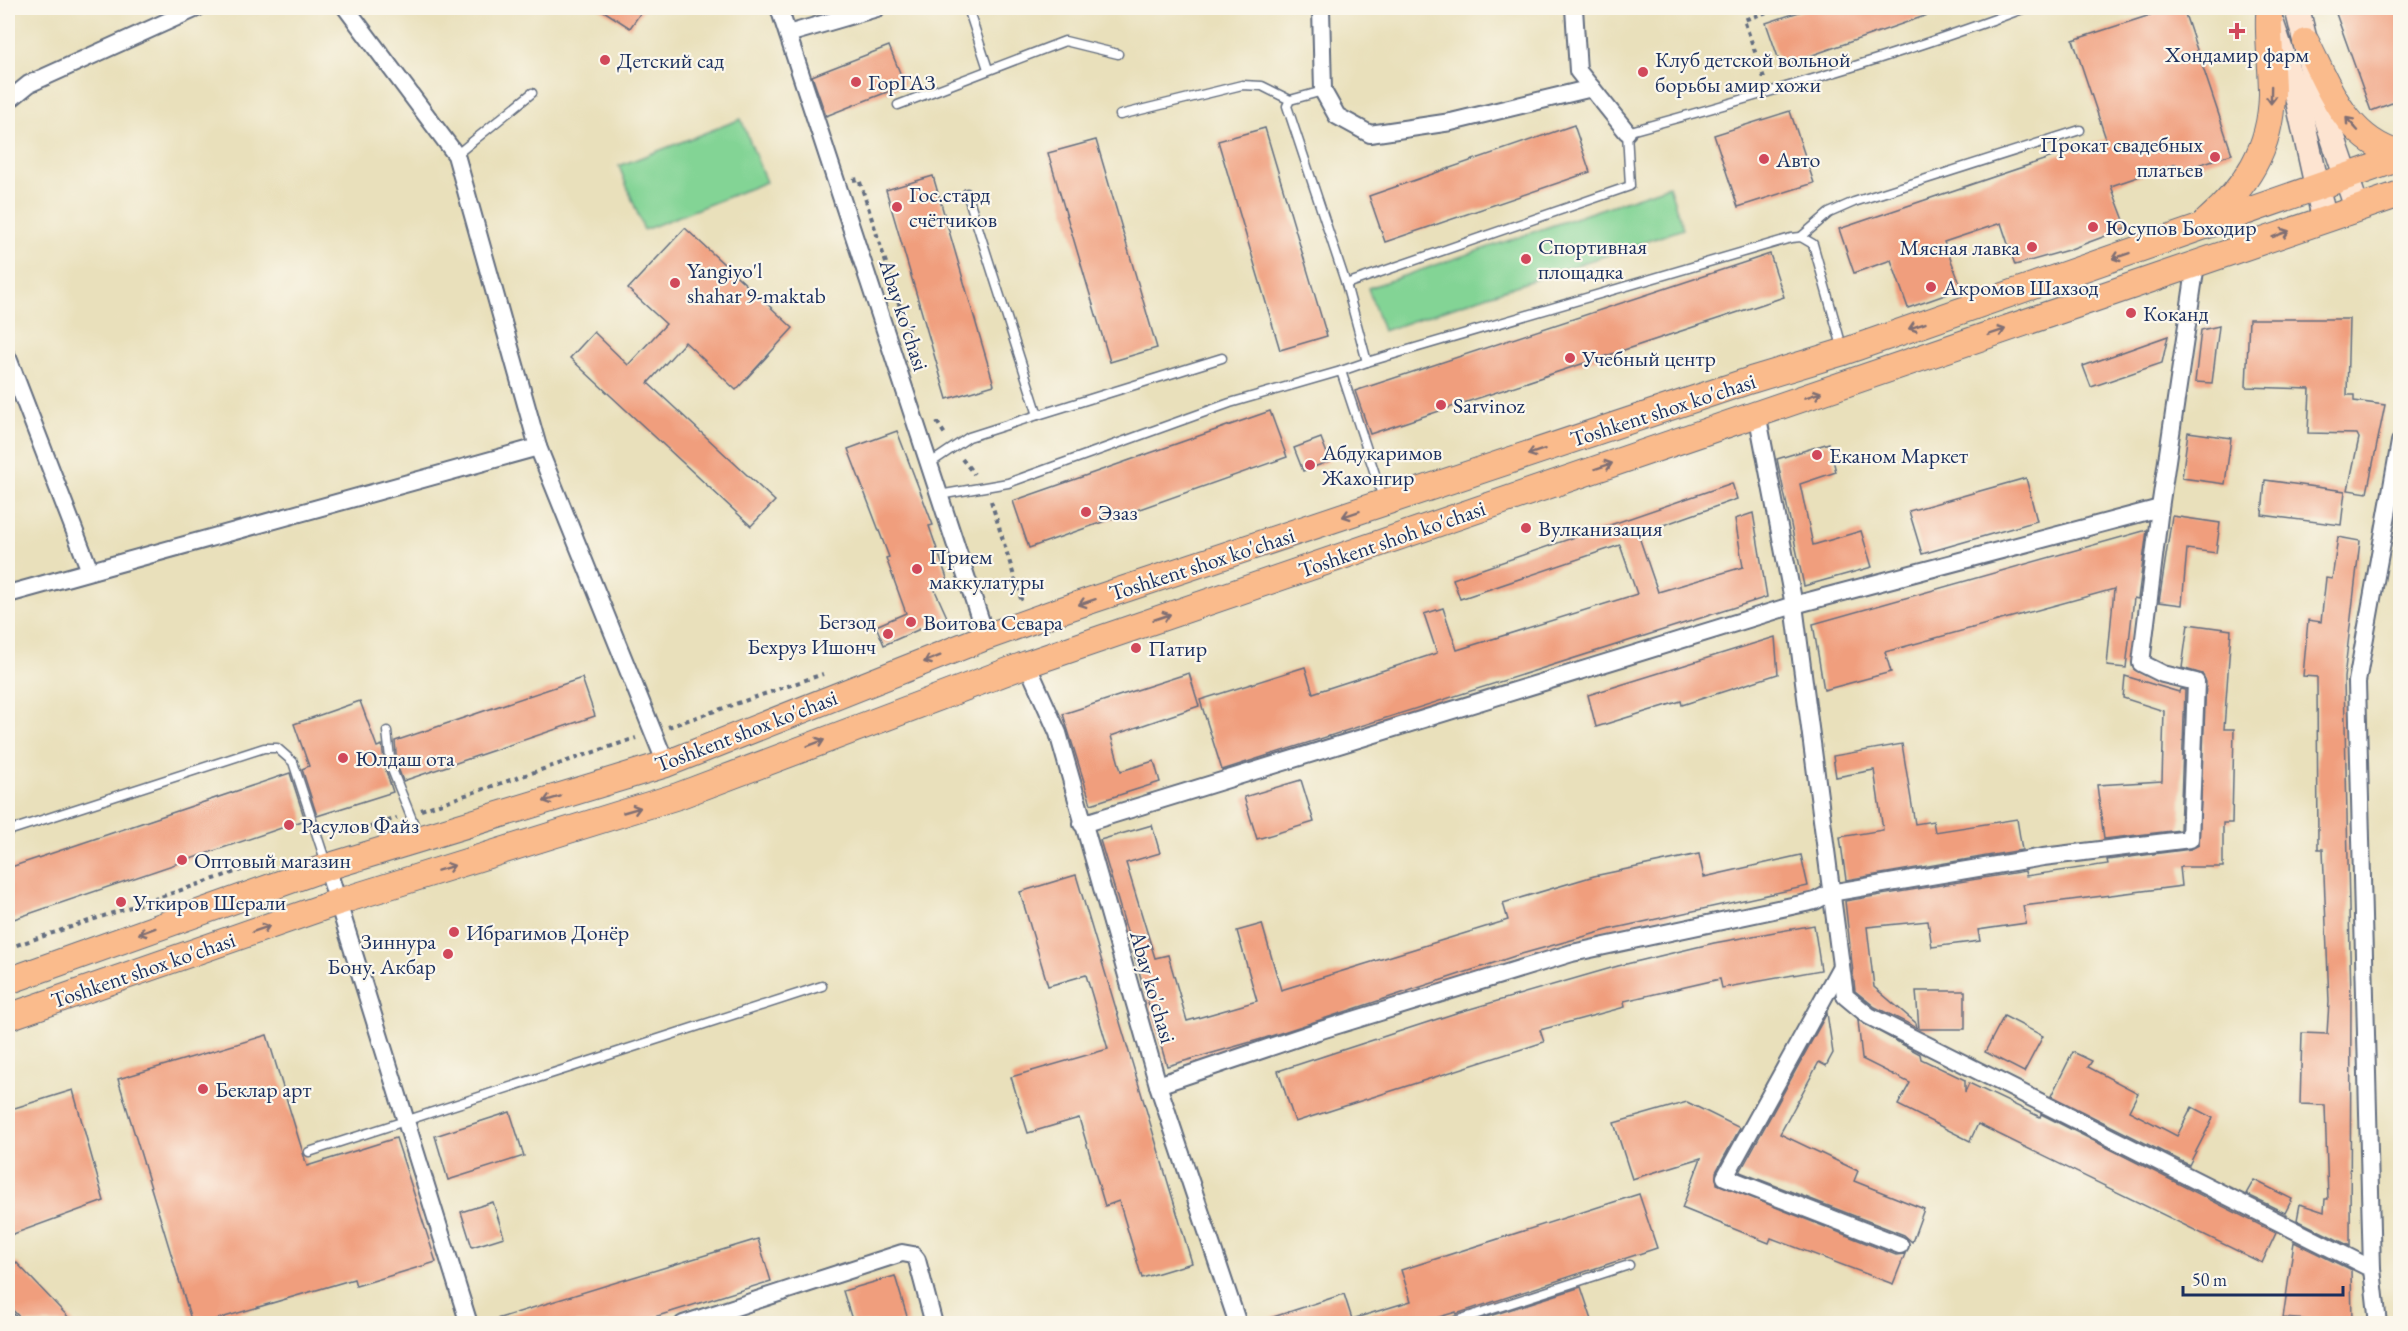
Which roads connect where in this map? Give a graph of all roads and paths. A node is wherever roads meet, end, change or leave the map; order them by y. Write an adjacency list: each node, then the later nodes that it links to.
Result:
1 (197, 8): 21 (street)
2 (346, 8): 26 (street)
3 (779, 8): 12 (street, Abay ko'chasi)
4 (877, 8): 12 (street)
5 (968, 8): 15 (lane)
6 (1321, 8): 17 (street)
7 (1574, 8): 16 (street)
8 (1779, 8): 19 (path)
9 (2025, 8): 19 (lane)
10 (2297, 8): 13 (main road)
11 (2268, 12): 29 (main road); 34 (main road, one-way to 34)
12 (788, 34): 52 (street, Abay ko'chasi)
13 (2306, 42): 27 (main road, one-way to 13); 28 (main road)
14 (1118, 54): 15 (lane)
15 (987, 69): 22 (lane)
16 (1592, 88): 17 (street); 25 (street)
17 (1323, 92): 20 (lane)
18 (532, 93): 26 (lane)
19 (1769, 93): 25 (lane)
20 (1290, 100): 23 (lane); 37 (lane)
21 (8, 101)
22 (898, 105)
23 (1120, 116)
24 (2080, 130): 35 (lane)
25 (1627, 132): 37 (lane)
26 (456, 155): 51 (street)
27 (2400, 156): 28 (main road, Toshkent shox ko'chasi)
28 (2345, 176): 29 (main road, Toshkent shox ko'chasi); 32 (main road)
29 (2316, 188): 33 (main road); 34 (main road, Toshkent shox ko'chasi)
30 (967, 193): 48 (lane)
31 (2400, 194): 32 (main road, Toshkent shox ko'chasi)
32 (2357, 208): 33 (main road, Toshkent shox ko'chasi)
33 (2324, 218): 36 (main road, Toshkent shox ko'chasi, one-way to 33)
34 (2198, 229): 39 (main road, Toshkent shox ko'chasi, one-way to 39)
35 (1801, 237): 39 (lane); 42 (lane)
36 (2196, 264): 45 (main road, Toshkent shox ko'chasi, one-way to 36); 57 (street)
37 (1346, 284): 42 (lane)
38 (894, 289): 44 (path)
39 (1843, 352): 45 (main road); 56 (main road, Toshkent shox ko'chasi, one-way to 56)
40 (8, 358): 58 (street)
41 (1222, 358): 48 (lane)
42 (1367, 362): 43 (lane)
43 (1341, 371): 54 (lane); 56 (lane)
44 (923, 378)
45 (1851, 382): 47 (main road, Toshkent shox ko'chasi, one-way to 45)
46 (934, 412): 50 (path)
47 (1757, 413): 60 (street); 63 (main road, Toshkent shoh ko'chasi, one-way to 47)
48 (1038, 415): 50 (lane)
49 (2400, 442): 53 (street)
50 (952, 446): 52 (lane); 54 (path)
51 (538, 447): 58 (street); 67 (street)
52 (929, 464): 55 (street, Abay ko'chasi)
53 (2397, 486): 84 (street)
54 (984, 487): 55 (lane); 61 (path)
55 (939, 495): 61 (street, Abay ko'chasi)
56 (1384, 502): 62 (main road, Toshkent shox ko'chasi, one-way to 62)
57 (2160, 508): 60 (street); 73 (street)
58 (90, 571): 59 (street)
59 (8, 594)
60 (1794, 605): 69 (street); 73 (street)
61 (983, 627): 62 (main road, Toshkent shox ko'chasi); 65 (main road); 68 (main road, Toshkent shox ko'chasi, one-way to 68)
62 (1015, 627): 63 (main road)
63 (1027, 664): 65 (main road, Toshkent shox ko'chasi); 69 (street, Abay ko'chasi)
64 (827, 673): 67 (path)
65 (997, 675): 74 (main road, Toshkent shox ko'chasi, one-way to 65)
66 (387, 731): 71 (lane)
67 (654, 732): 68 (street)
68 (666, 764): 71 (main road, Toshkent shox ko'chasi, one-way to 71)
69 (1082, 824): 79 (street, Abay ko'chasi)
70 (8, 831): 72 (lane)
71 (421, 840): 72 (main road, Toshkent shox ko'chasi)
72 (327, 867): 74 (street); 76 (main road, Toshkent shox ko'chasi, one-way to 76)
73 (1830, 893): 75 (street); 79 (street)
74 (338, 902): 78 (main road, Toshkent shox ko'chasi, one-way to 74); 80 (street)
75 (1840, 969): 82 (street); 84 (street)
76 (8, 981)
77 (822, 986): 80 (lane)
78 (8, 1017)
79 (1158, 1085): 88 (street, Abay ko'chasi)
80 (406, 1120): 81 (lane); 85 (street)
81 (309, 1152)
82 (1900, 1245)
83 (1629, 1265): 89 (lane)
84 (2372, 1269): 90 (street)
85 (469, 1323)
86 (683, 1323): 87 (street)
87 (934, 1323)
88 (1239, 1323)
89 (1446, 1323)
90 (2378, 1323)

